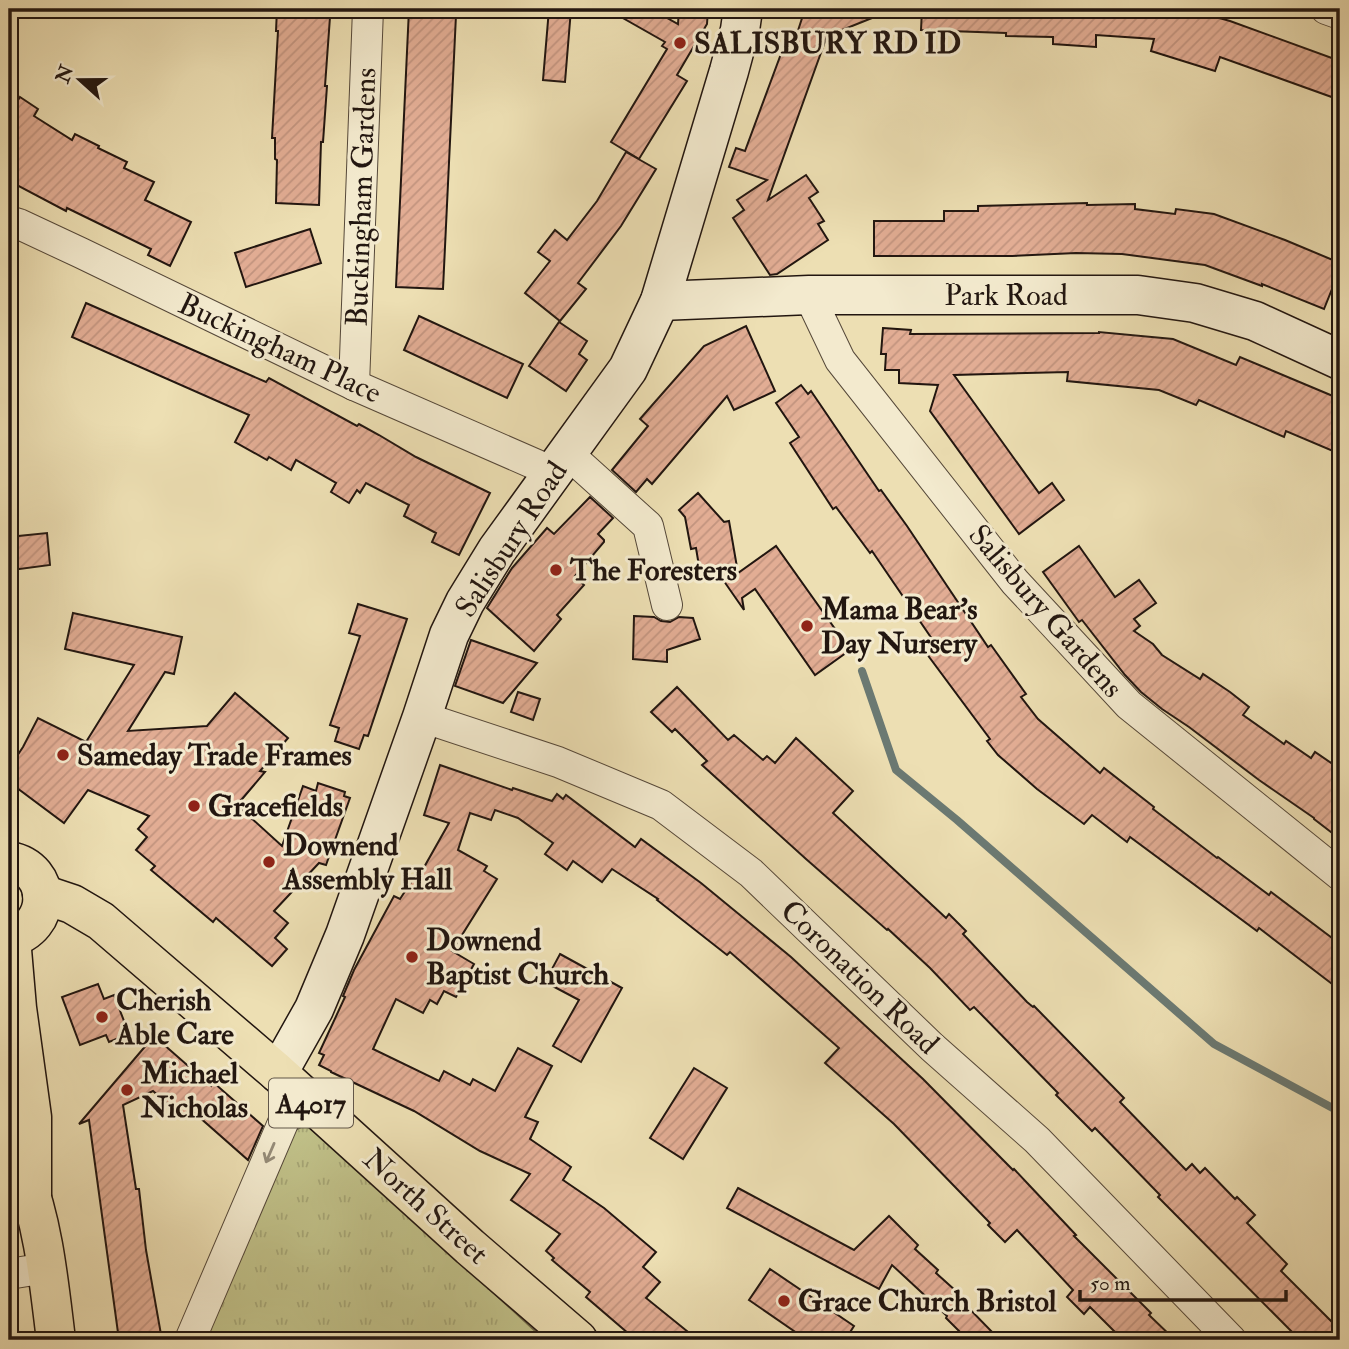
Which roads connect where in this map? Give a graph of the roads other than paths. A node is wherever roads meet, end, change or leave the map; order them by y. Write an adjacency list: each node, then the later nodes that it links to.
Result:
1 (368, 9): 9 (street, Buckingham Gardens)
2 (743, 9): 7 (street, Salisbury Road)
3 (1326, 9): 4 (street)
4 (1340, 13)
5 (9, 221): 9 (street, Buckingham Place)
6 (809, 295): 7 (street, Park Road); 8 (street, Park Road); 14 (street, Salisbury Gardens)
7 (660, 301): 10 (street, Salisbury Road)
8 (1340, 360)
9 (354, 385): 10 (street, Buckingham Place)
10 (560, 463): 11 (street, Buckingham Place); 12 (street, Salisbury Road)
11 (667, 605)
12 (422, 718): 17 (street, Salisbury Road); 25 (street, Coronation Road)
13 (10, 860): 15 (main road)
14 (1340, 875)
15 (42, 894): 16 (main road); 17 (main road, North Street / A4017)
16 (10, 938): 19 (main road)
17 (288, 1081): 23 (street, one-way to 23); 24 (main road, North Street / A4017)
18 (9, 1138): 19 (main road)
19 (32, 1196): 20 (main road)
20 (46, 1268): 21 (street); 22 (main road)
21 (9, 1274)
22 (56, 1340)
23 (190, 1340)
24 (579, 1340)
25 (1231, 1340)

